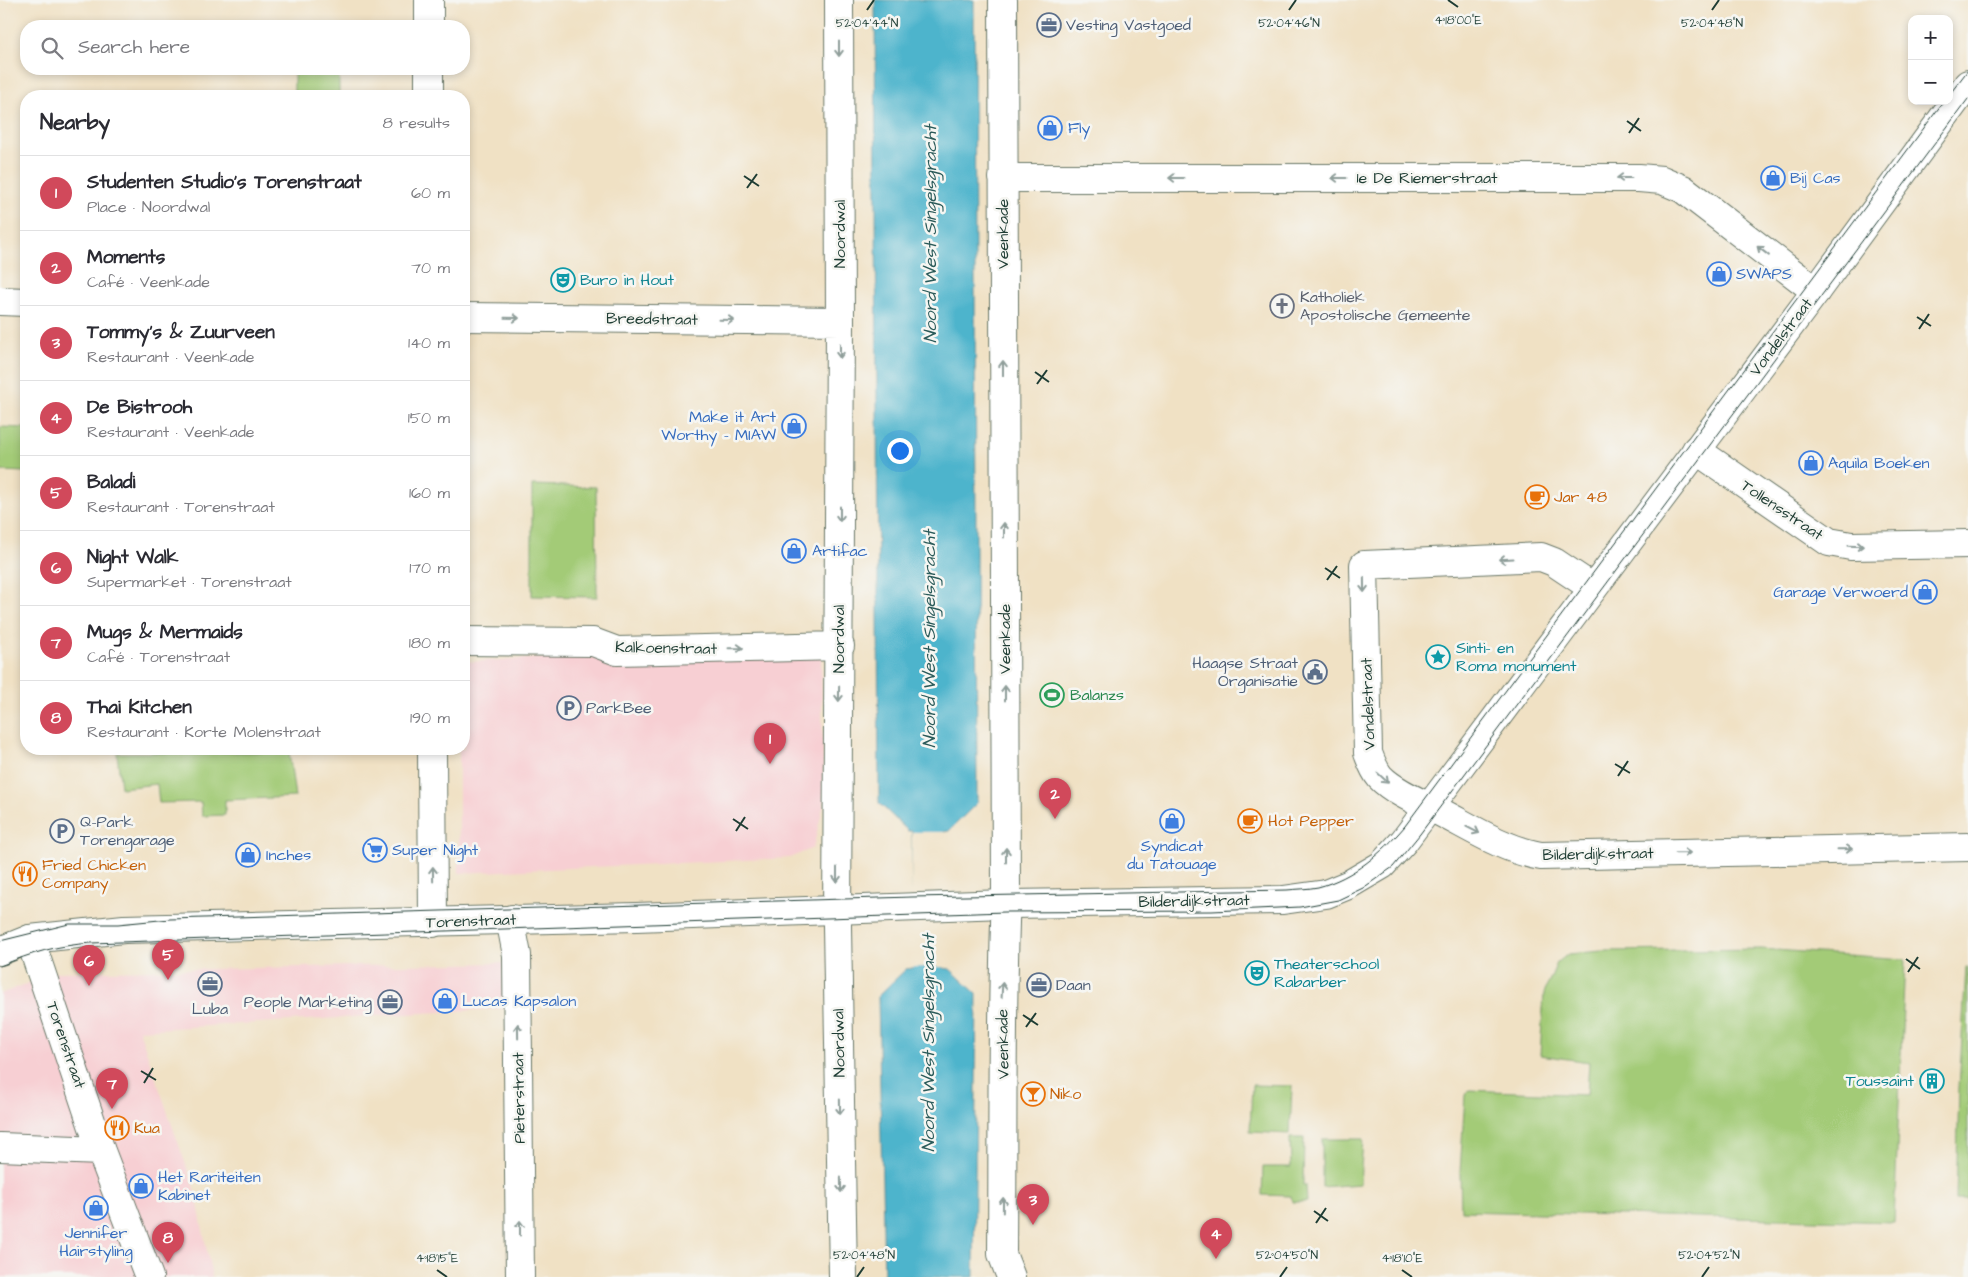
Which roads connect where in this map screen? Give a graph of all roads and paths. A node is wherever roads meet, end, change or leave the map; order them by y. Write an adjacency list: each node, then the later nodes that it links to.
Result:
1 (429, 0): 4 (street)
2 (839, 0): 13 (street, Noordwal, one-way to 13)
3 (1003, 0): 8 (street, Veenkade)
4 (429, 20)
5 (429, 75): 7 (street)
6 (1968, 84): 9 (street, Vondelstraat)
7 (429, 90)
8 (1002, 178): 9 (street, 1e De Riemerstraat, one-way to 8); 22 (street, Veenkade, one-way to 8)
9 (1816, 291): 14 (street, Vondelstraat)
10 (0, 301): 11 (street)
11 (20, 302)
12 (470, 317): 13 (street, Breedstraat, one-way to 13)
13 (840, 320): 18 (street, Noordwal, one-way to 18)
14 (1696, 450): 15 (street, Tollensstraat, one-way to 15); 16 (street, Vondelstraat)
15 (1968, 544)
16 (1593, 588): 20 (street, Vondelstraat); 20 (street, Vondelstraat, one-way to 20)
17 (470, 641): 18 (street, Kalkoenstraat, one-way to 18)
18 (840, 646): 24 (street, Noordwal, one-way to 24)
19 (432, 755): 26 (street, one-way to 19)
20 (1430, 807): 21 (street, Bilderdijkstraat, one-way to 21); 22 (street, Bilderdijkstraat)
21 (1968, 847)
22 (1005, 904): 23 (street, Bilderdijkstraat); 31 (street, Veenkade, one-way to 22)
23 (912, 908): 24 (street, Torenstraat)
24 (837, 910): 25 (street, Torenstraat); 34 (street, Noordwal, one-way to 34)
25 (512, 919): 26 (street, Torenstraat); 33 (street, Pieterstraat, one-way to 25)
26 (434, 922): 27 (street, Torenstraat)
27 (30, 939): 28 (street, Torenstraat); 30 (street, Torenstraat)
28 (0, 951)
29 (0, 1147): 30 (street)
30 (104, 1158): 32 (street, Torenstraat)
31 (1007, 1265)
32 (149, 1277)
33 (520, 1277)
34 (843, 1277)

